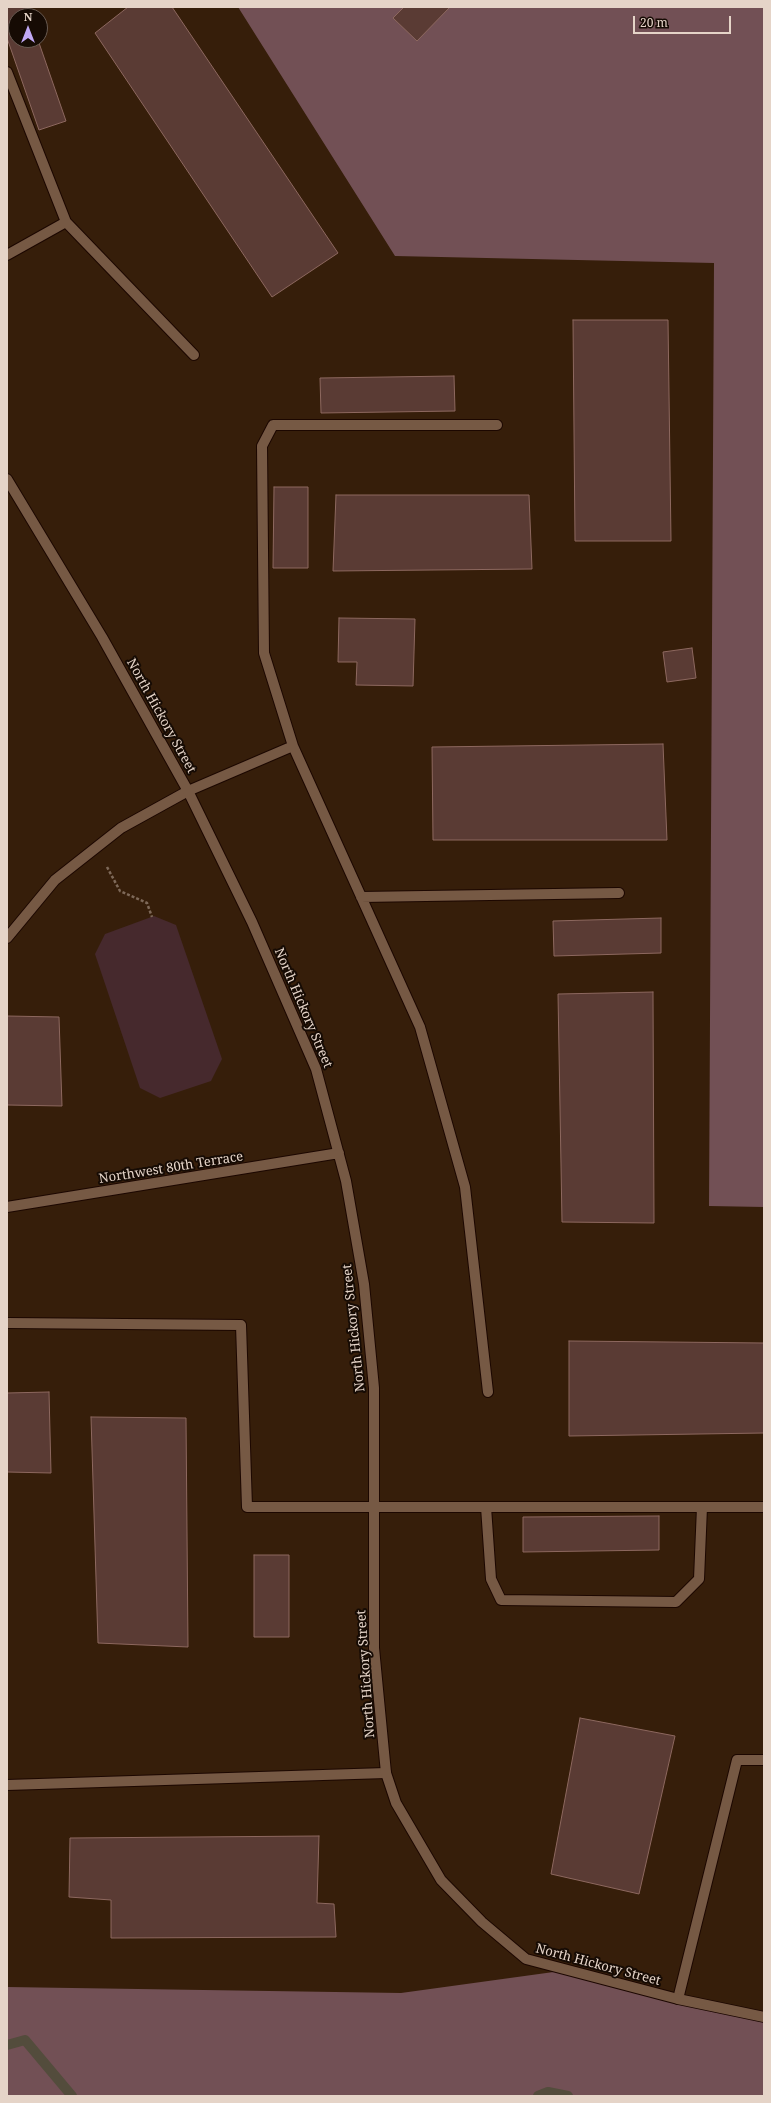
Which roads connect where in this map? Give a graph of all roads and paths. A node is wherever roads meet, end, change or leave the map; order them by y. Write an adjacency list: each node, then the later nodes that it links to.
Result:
1 (7, 72): 2 (street)
2 (66, 222): 3 (street); 4 (street)
3 (7, 256)
4 (194, 355)
5 (497, 425): 7 (street)
6 (7, 479): 8 (street, North Hickory Street)
7 (293, 746): 8 (street); 11 (street)
8 (188, 791): 9 (street); 14 (street, North Hickory Street)
9 (97, 847): 12 (path); 13 (street)
10 (619, 893): 11 (street)
11 (361, 897): 17 (street)
12 (152, 917)
13 (7, 938)
14 (339, 1154): 15 (street, Northwest 80th Terrace); 18 (street, North Hickory Street)
15 (7, 1207)
16 (7, 1323): 18 (street)
17 (488, 1392)
18 (374, 1507): 19 (street); 23 (street, North Hickory Street)
19 (486, 1507): 20 (street); 20 (street)
20 (702, 1507): 21 (street)
21 (764, 1507)
22 (764, 1760): 25 (street)
23 (386, 1773): 24 (street); 25 (street, North Hickory Street)
24 (7, 1785)
25 (678, 1999): 26 (street, North Hickory Street)
26 (764, 2017)

